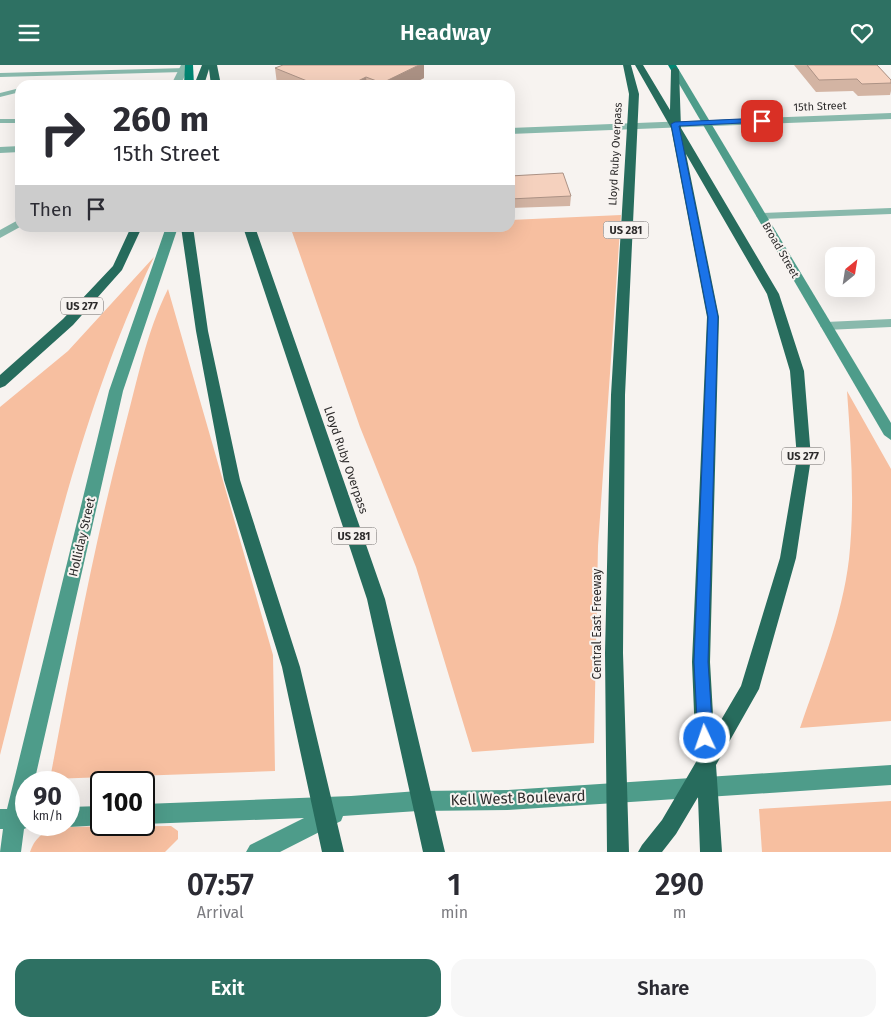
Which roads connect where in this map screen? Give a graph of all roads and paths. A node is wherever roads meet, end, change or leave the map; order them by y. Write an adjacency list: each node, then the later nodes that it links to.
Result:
1 (206, 65): 10 (highway)
2 (214, 65): 11 (highway)
3 (627, 65): 33 (highway, Lloyd Ruby Overpass / US 281)
4 (639, 65): 44 (highway, US 277)
5 (186, 67): 7 (lane); 8 (street); 9 (main road)
6 (673, 67): 17 (main road, Broad Street); 18 (highway)
7 (0, 75)
8 (179, 80)
9 (188, 80)
10 (201, 80)
11 (216, 80)
12 (15, 91): 13 (lane)
13 (0, 95)
14 (891, 116): 17 (street, 15th Street)
15 (0, 121): 16 (lane)
16 (15, 121)
17 (706, 123): 18 (street, 15th Street); 23 (main road, Broad Street)
18 (675, 124): 19 (street, 15th Street); 45 (highway)
19 (515, 131)
20 (0, 149): 21 (street)
21 (15, 149)
22 (891, 211): 23 (lane)
23 (761, 216): 31 (main road, Broad Street)
24 (15, 226): 29 (street)
25 (135, 232): 32 (highway, US 277)
26 (170, 232): 38 (main road, Holliday Street)
27 (188, 232): 41 (highway)
28 (251, 232): 42 (highway, Lloyd Ruby Overpass / US 281)
29 (0, 235)
30 (891, 323): 31 (street)
31 (826, 325): 34 (main road, Broad Street)
32 (0, 383)
33 (618, 395): 43 (highway, Central East Freeway / US 281)
34 (891, 435)
35 (891, 775): 36 (main road, Kell West Boulevard)
36 (351, 806): 37 (main road, Kell West Boulevard); 40 (main road)
37 (155, 814)
38 (14, 819): 39 (main road, Holliday Street)
39 (10, 852)
40 (256, 852)
41 (333, 852)
42 (434, 852)
43 (618, 852)
44 (649, 852)
45 (711, 852)

